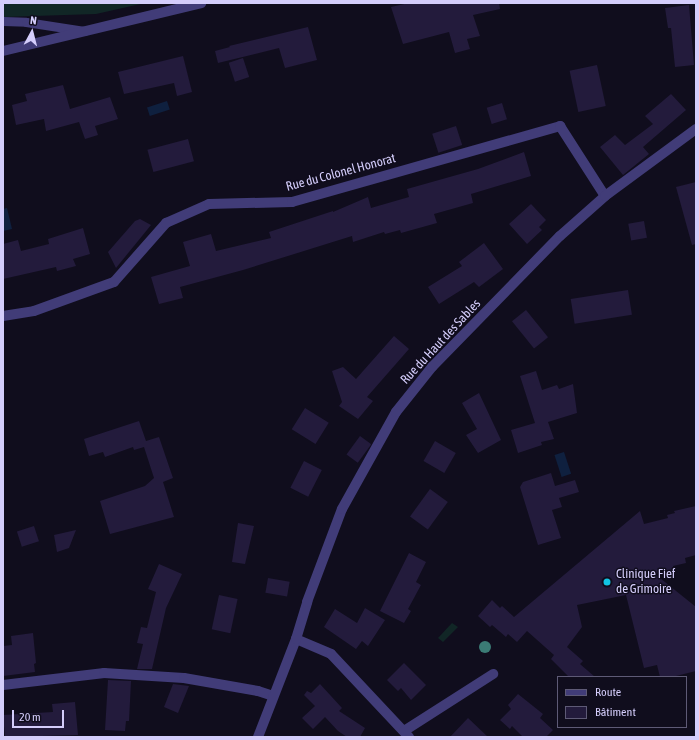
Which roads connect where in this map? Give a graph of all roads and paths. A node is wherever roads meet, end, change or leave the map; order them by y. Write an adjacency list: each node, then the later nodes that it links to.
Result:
1 (201, 3): 3 (street)
2 (3, 21): 3 (lane)
3 (84, 31): 4 (street)
4 (3, 51)
5 (696, 129): 6 (street, Rue du Haut des Sables)
6 (605, 196): 7 (street, Rue du Colonel Honorat); 8 (street, Rue du Haut des Sables)
7 (3, 316)
8 (296, 639): 11 (street, Rue du Haut des Sables); 12 (street)
9 (493, 674): 12 (street)
10 (3, 685): 11 (street)
11 (273, 696): 13 (street, Rue du Haut des Sables)
12 (406, 734)
13 (258, 737)

